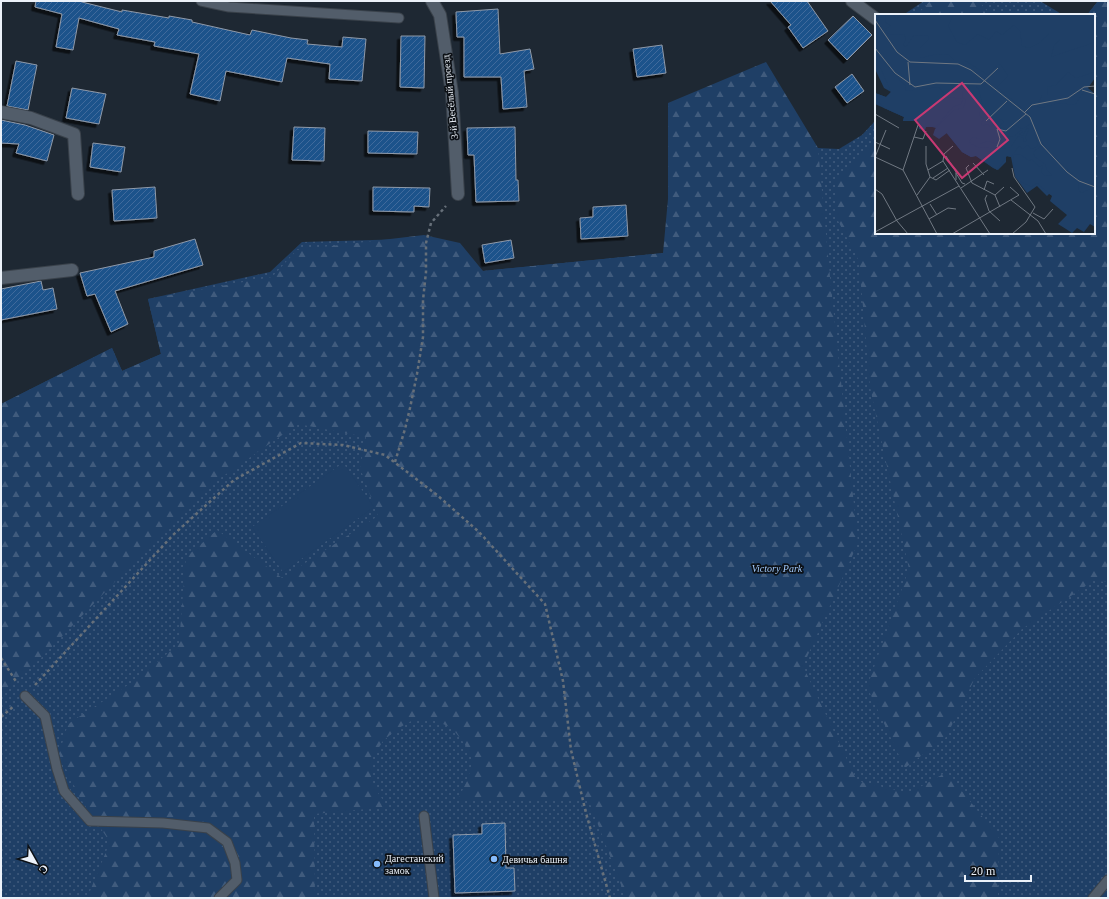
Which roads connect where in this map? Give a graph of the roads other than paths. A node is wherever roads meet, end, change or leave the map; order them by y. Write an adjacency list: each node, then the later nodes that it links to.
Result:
1 (201, 1): 4 (lane)
2 (432, 1): 8 (street, 3-й Весёлый проезд)
3 (852, 1): 5 (street)
4 (399, 18)
5 (875, 18)
6 (1, 112): 7 (street)
7 (78, 194)
8 (458, 194)
9 (72, 270): 10 (street)
10 (1, 278)
11 (25, 696): 14 (lane)
12 (424, 816): 15 (lane)
13 (1108, 880): 16 (lane)
14 (218, 898)
15 (434, 898)
16 (1093, 898)

